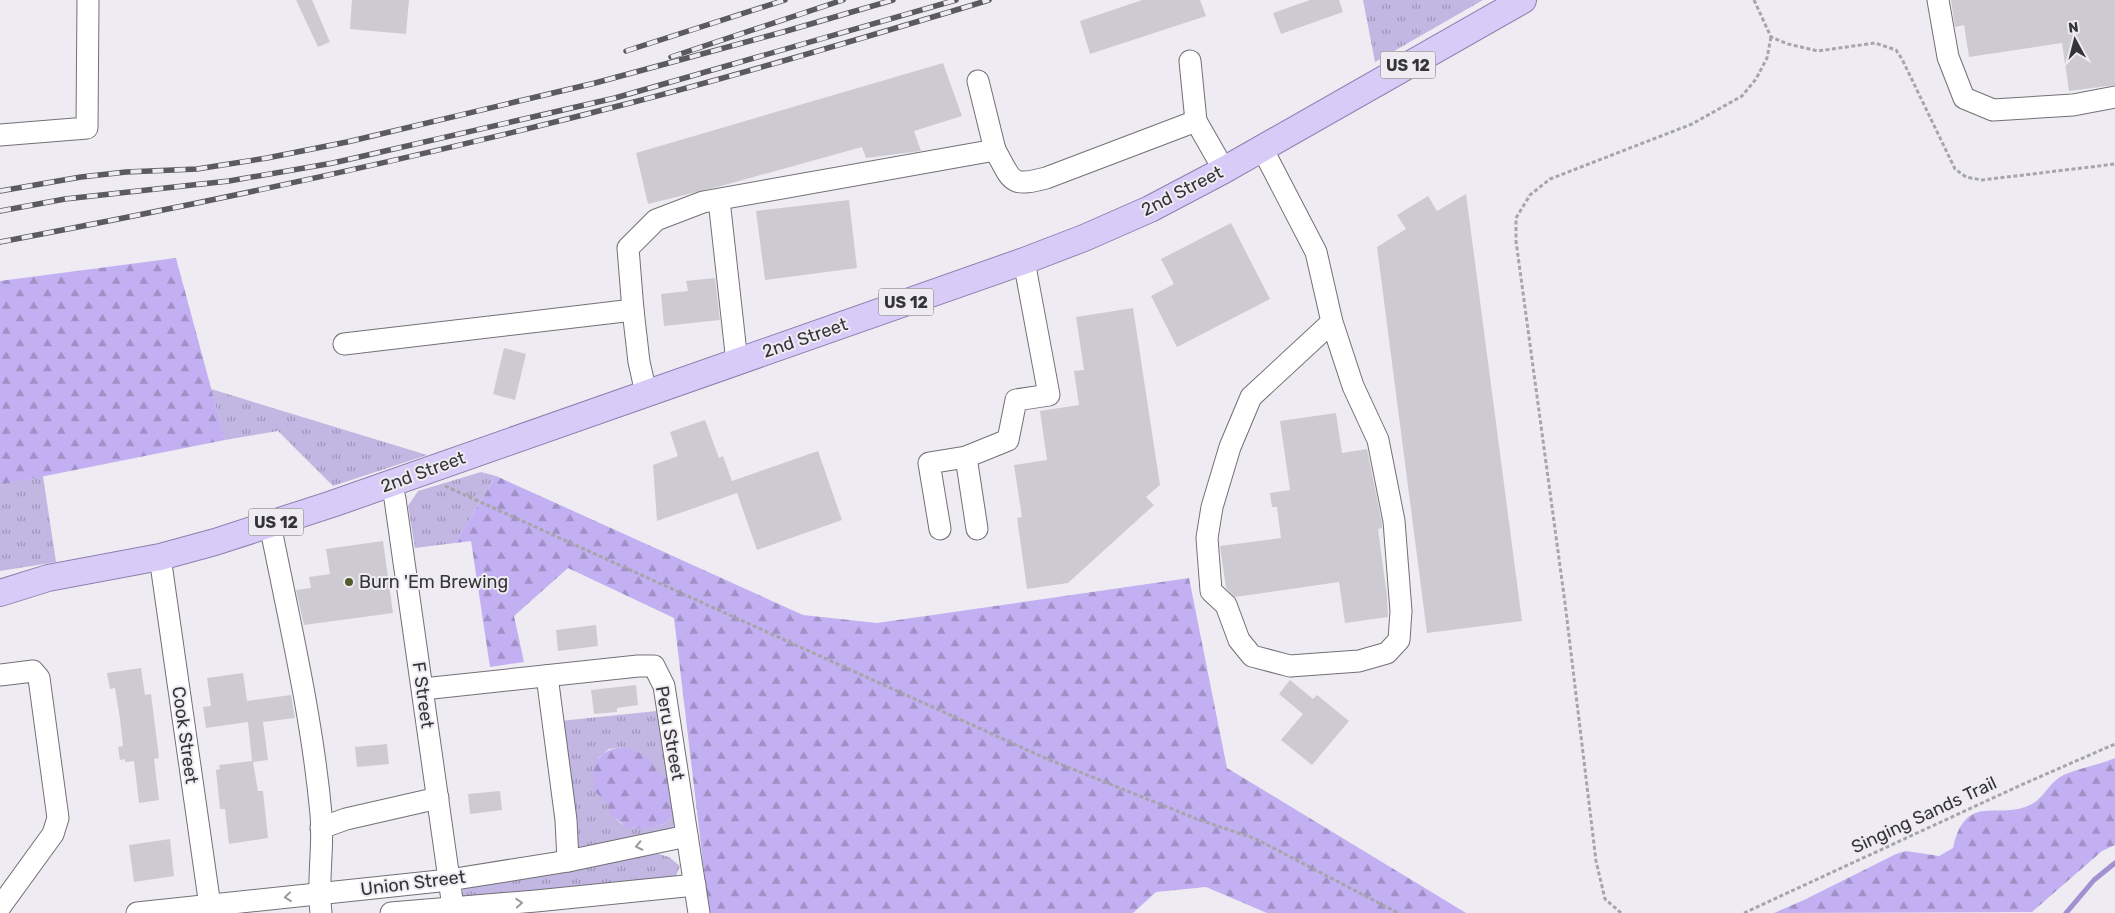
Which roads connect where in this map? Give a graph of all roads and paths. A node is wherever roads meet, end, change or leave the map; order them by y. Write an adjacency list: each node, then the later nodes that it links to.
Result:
1 (88, 0): 10 (street)
2 (1523, 0): 11 (main road, 2nd Street / US 12)
3 (1754, 0): 5 (path)
4 (1938, 0): 8 (street)
5 (1771, 37): 13 (path); 50 (path)
6 (1190, 61): 9 (street)
7 (978, 81): 12 (street)
8 (2115, 97)
9 (1196, 121): 12 (street); 14 (street)
10 (0, 135)
11 (1262, 148): 14 (main road, 2nd Street / US 12); 18 (street)
12 (994, 150): 15 (street)
13 (2115, 164)
14 (1224, 170): 16 (main road, 2nd Street / US 12)
15 (719, 200): 17 (street); 20 (street)
16 (1024, 261): 20 (main road, 2nd Street / US 12); 22 (street)
17 (633, 310): 19 (street); 21 (street)
18 (1332, 322): 18 (street)
19 (344, 344)
20 (737, 362): 21 (main road, 2nd Street / US 12)
21 (646, 393): 23 (main road, 2nd Street / US 12)
22 (966, 457): 26 (street); 27 (street)
23 (418, 474): 24 (main road, 2nd Street / US 12); 49 (path)
24 (391, 483): 25 (main road, 2nd Street / US 12); 34 (street, F Street)
25 (270, 524): 28 (main road, 2nd Street / US 12); 37 (street)
26 (940, 529)
27 (977, 529)
28 (160, 557): 30 (main road, 2nd Street / US 12); 45 (street, Cook Street)
29 (0, 577): 30 (main road, 2nd Street / US 12)
30 (48, 578): 31 (main road, 2nd Street / US 12)
31 (0, 593)
32 (0, 675): 43 (street)
33 (548, 676): 34 (street, Peru Street); 38 (street, Peru Street); 39 (street)
34 (423, 689): 36 (street, F Street)
35 (2115, 744): 51 (path, Singing Sands Trail)
36 (438, 798): 37 (street); 40 (street, F Street)
37 (321, 828): 42 (street)
38 (687, 836): 39 (street, Union Street, one-way to 39); 41 (street, Peru Street)
39 (568, 862): 40 (street, Union Street)
40 (449, 880): 42 (street, Union Street); 44 (street, F Street)
41 (695, 885): 44 (street, Union Street, one-way to 41); 48 (street, Peru Street)
42 (320, 903): 45 (street, Union Street, one-way to 45)
43 (0, 907)
44 (453, 907): 47 (street, Union Street)
45 (210, 909): 46 (street, Union Street)
46 (137, 913)
47 (391, 913)
48 (699, 913)
49 (1398, 913)
50 (1621, 913)
51 (1744, 913)

